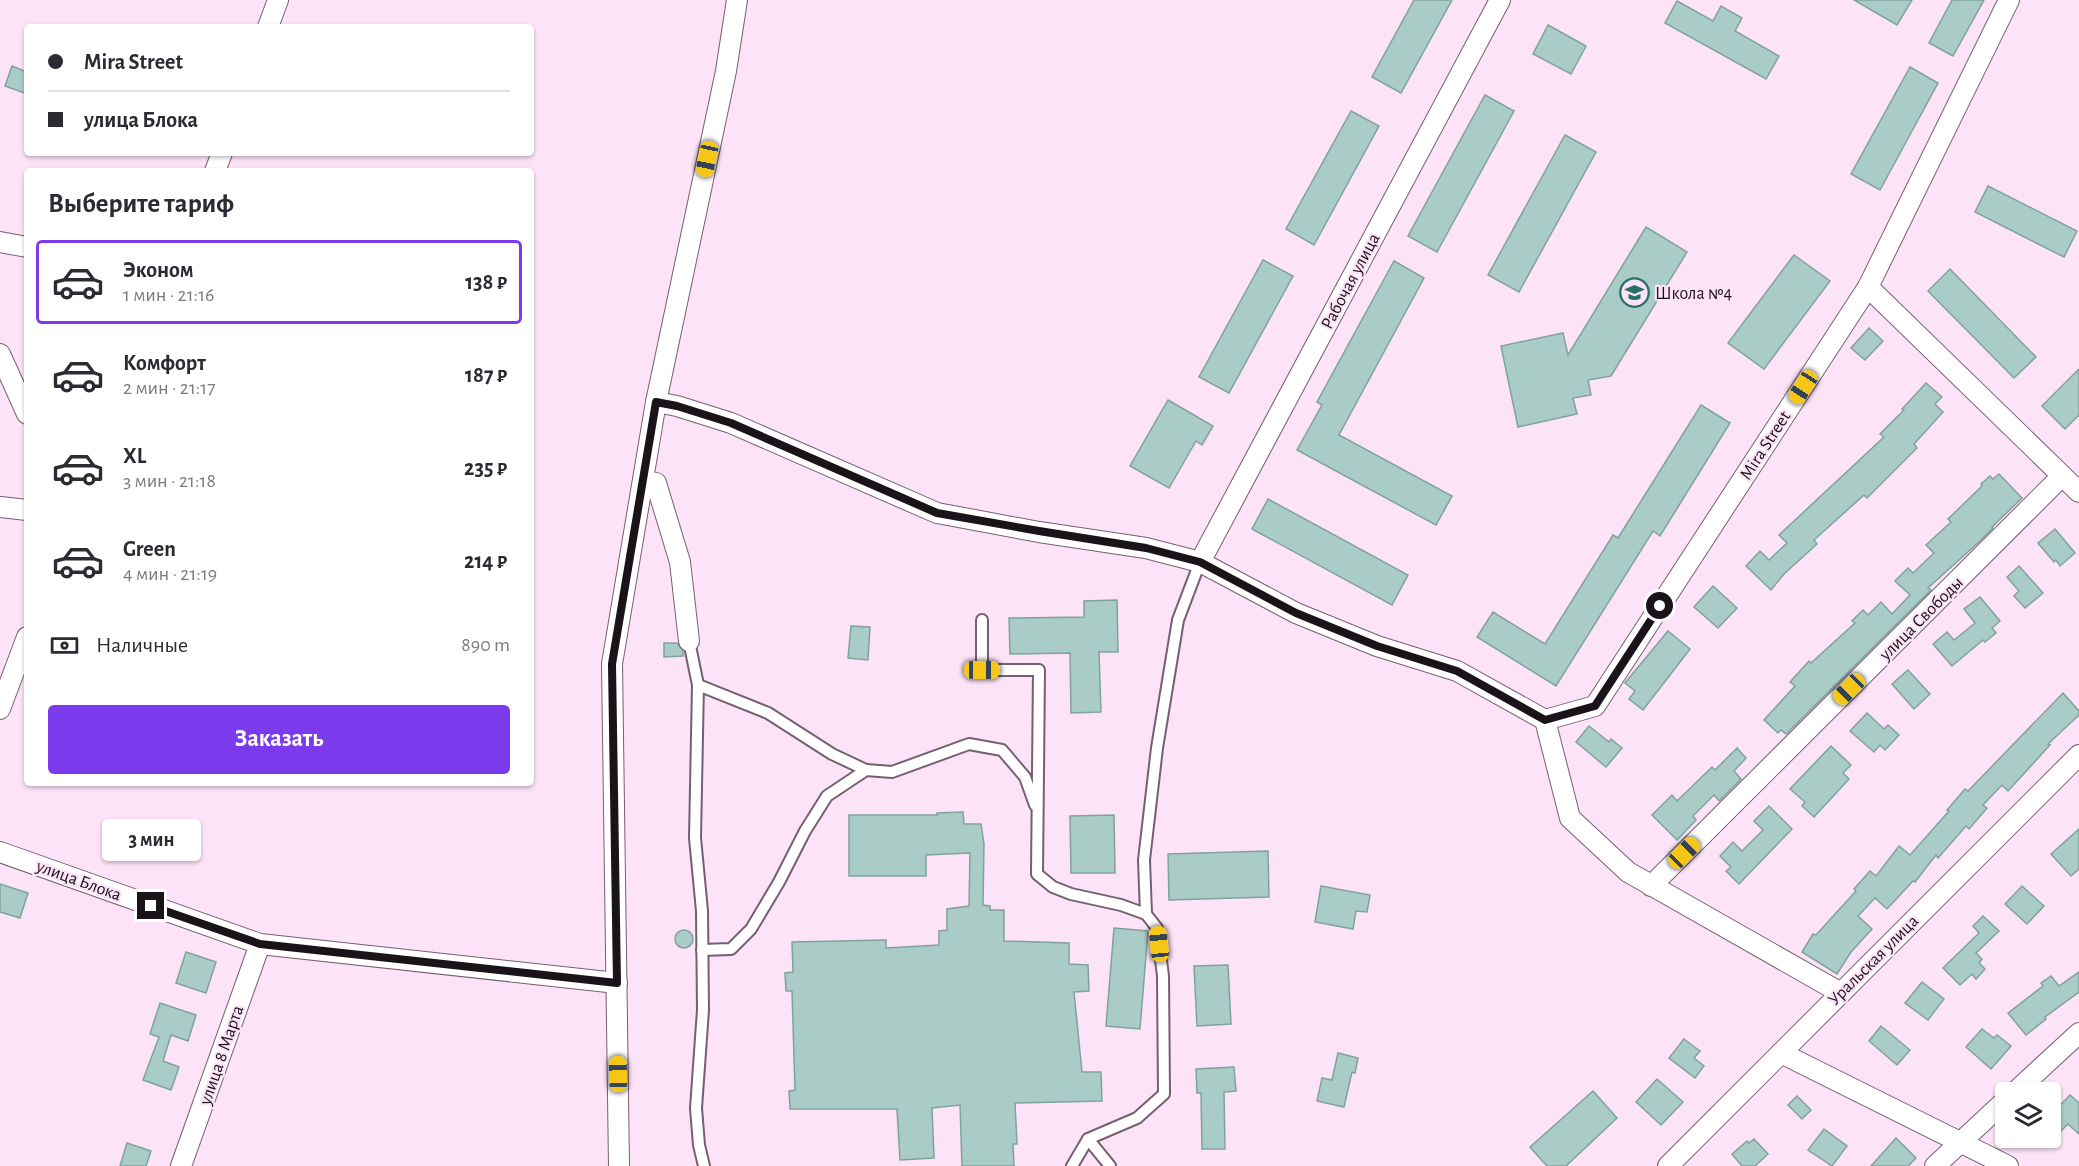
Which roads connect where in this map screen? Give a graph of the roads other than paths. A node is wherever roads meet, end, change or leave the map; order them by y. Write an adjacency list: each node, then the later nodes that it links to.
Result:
1 (278, 0): 5 (street)
2 (737, 0): 10 (street)
3 (1500, 0): 17 (street, Рабочая улица)
4 (2009, 0): 8 (street, Mira Street)
5 (269, 24)
6 (0, 242): 7 (street)
7 (24, 246)
8 (1868, 287): 12 (street); 23 (street, Mira Street)
9 (0, 354): 11 (street)
10 (656, 402): 13 (street); 17 (street)
11 (24, 407)
12 (2062, 476): 14 (street); 28 (street, улица Свободы)
13 (643, 481): 19 (street); 32 (street)
14 (2079, 492)
15 (0, 507): 16 (street)
16 (24, 510)
17 (1200, 562): 23 (street); 29 (lane)
18 (982, 620): 26 (lane)
19 (689, 641): 21 (lane)
20 (24, 645): 22 (street)
21 (698, 685): 25 (lane); 31 (lane)
22 (0, 709)
23 (1545, 720): 28 (street)
24 (2079, 755): 33 (street, Уральская улица)
25 (866, 770): 26 (lane); 31 (lane)
26 (1038, 814): 29 (lane)
27 (0, 852): 30 (street, улица Блока)
28 (1651, 886): 33 (street)
29 (1146, 914): 38 (lane)
30 (260, 944): 32 (street, улица Блока); 40 (street, улица 8 Марта)
31 (702, 950): 42 (lane)
32 (617, 983): 41 (street)
33 (1841, 993): 35 (street, Уральская улица)
34 (2079, 1033): 36 (street)
35 (1781, 1053): 39 (street); 45 (street, Уральская улица)
36 (2025, 1082)
37 (1995, 1110): 39 (street)
38 (1088, 1138): 43 (lane); 44 (lane)
39 (1960, 1142): 46 (street); 47 (street)
40 (182, 1166)
41 (619, 1166)
42 (704, 1166)
43 (1072, 1166)
44 (1110, 1166)
45 (1668, 1166)
46 (1935, 1166)
47 (2007, 1166)

